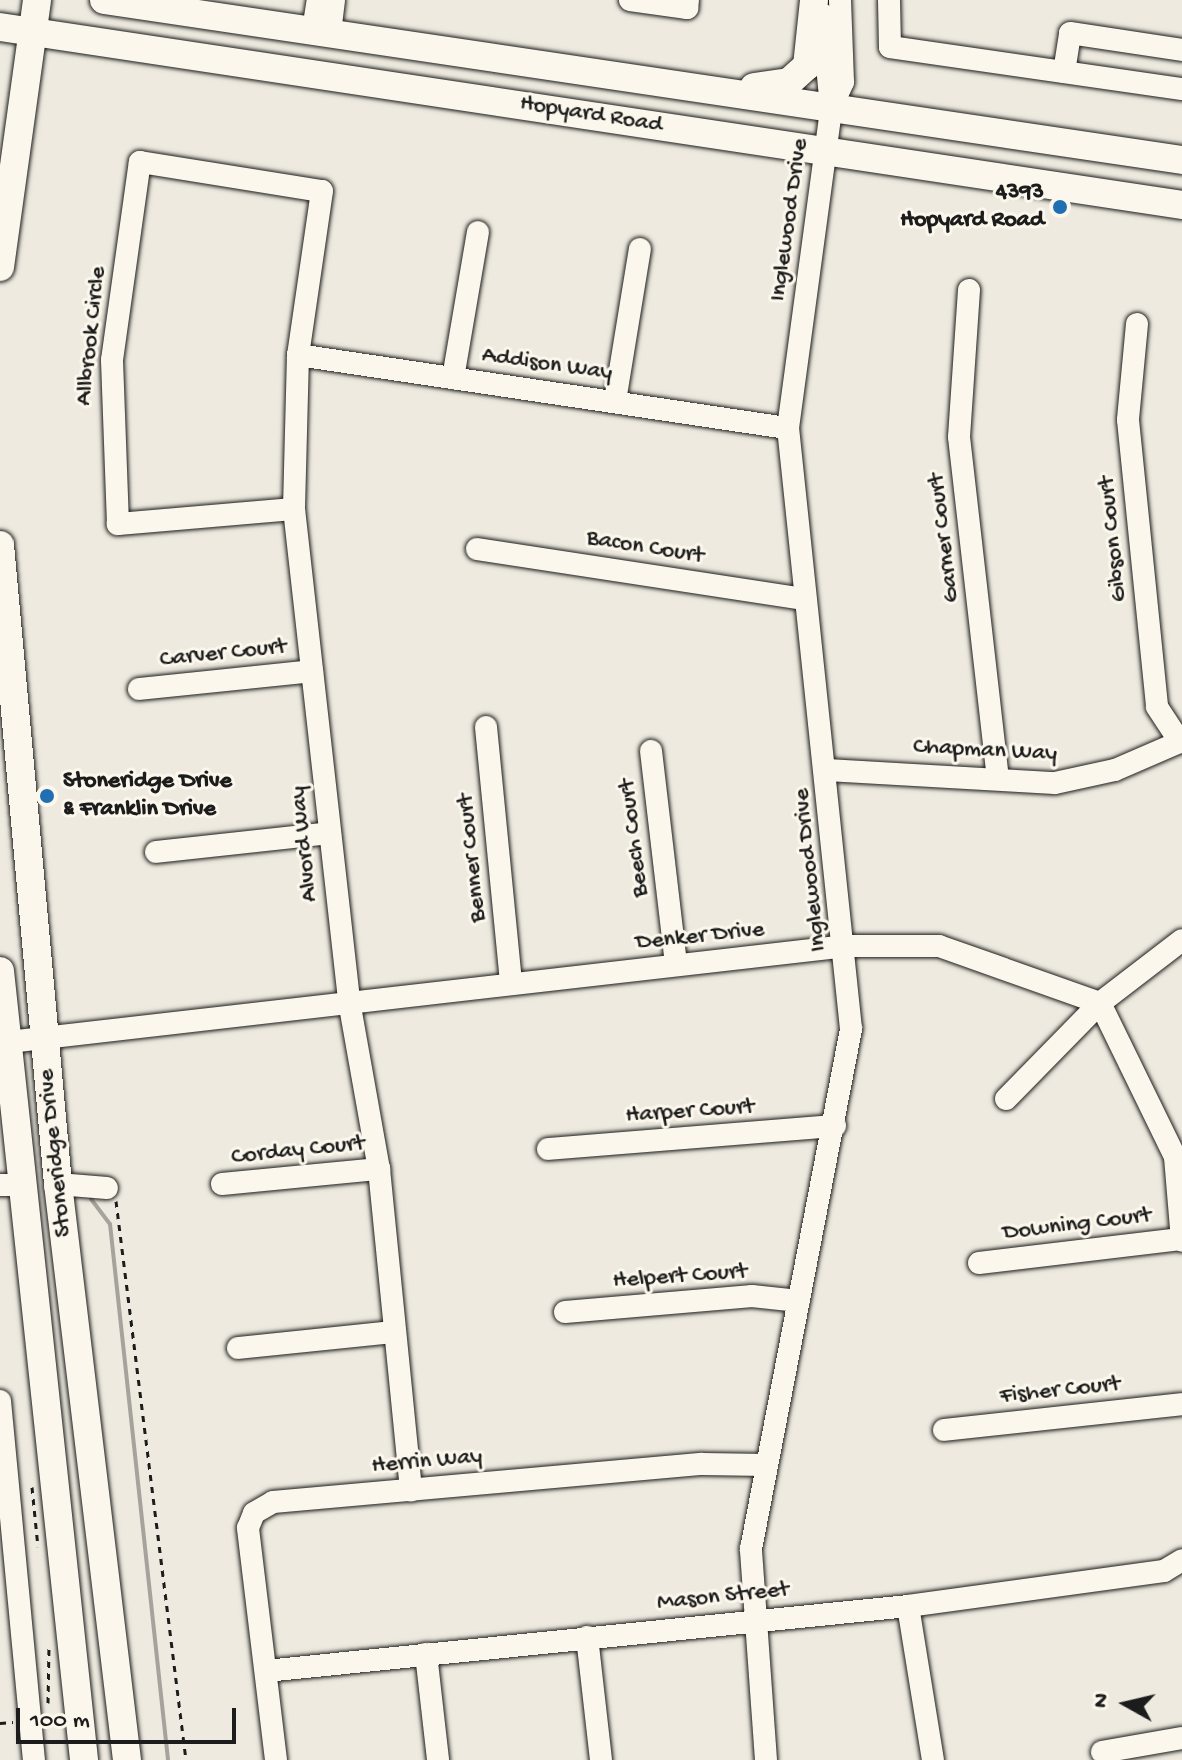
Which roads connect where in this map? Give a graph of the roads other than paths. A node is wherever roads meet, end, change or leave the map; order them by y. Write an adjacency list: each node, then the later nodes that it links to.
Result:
1 (37, 0): 13 (main road)
2 (104, 0): 11 (main road, Hopyard Road)
3 (318, 0): 14 (street)
4 (334, 0): 14 (street)
5 (630, 0): 6 (street)
6 (688, 0)
7 (814, 0): 18 (main road)
8 (821, 0): 19 (street, Inglewood Drive)
9 (840, 0): 19 (street, Inglewood Drive)
10 (889, 0): 16 (street)
11 (150, 4): 14 (main road, Hopyard Road)
12 (0, 27): 13 (main road, Hopyard Road)
13 (33, 31): 20 (main road, Hopyard Road); 26 (main road)
14 (322, 31): 18 (main road, Hopyard Road)
15 (1182, 50): 16 (street)
16 (1064, 72): 17 (street)
17 (1182, 89)
18 (707, 90): 19 (main road, Hopyard Road)
19 (831, 108): 20 (street, Inglewood Drive); 21 (main road, Hopyard Road)
20 (825, 151): 23 (main road, Hopyard Road); 32 (street, Inglewood Drive)
21 (1182, 160)
22 (322, 191): 29 (street, Alvord Way); 33 (street, Allbrook Circle)
23 (1182, 205)
24 (478, 232): 30 (street)
25 (640, 249): 31 (street)
26 (0, 267)
27 (969, 290): 44 (street, Garner Court)
28 (1137, 324): 41 (street, Gibson Court)
29 (298, 355): 30 (street, Addison Way); 33 (street, Alvord Way)
30 (453, 378): 31 (street, Addison Way)
31 (615, 401): 32 (street, Addison Way)
32 (788, 428): 36 (street, Inglewood Drive)
33 (294, 509): 37 (street, Alvord Way)
34 (0, 545): 39 (main road, Stoneridge Drive)
35 (477, 549): 36 (street, Bacon Court)
36 (805, 599): 43 (street, Inglewood Drive)
37 (312, 671): 38 (street, Carver Court); 45 (street, Alvord Way)
38 (139, 689)
39 (5, 710): 54 (main road, Stoneridge Drive)
40 (486, 727): 51 (street, Benner Court)
41 (1181, 742): 44 (street, Chapman Way)
42 (651, 751): 49 (street, Beech Court)
43 (827, 770): 44 (street, Chapman Way); 48 (street, Inglewood Drive)
44 (998, 778)
45 (330, 833): 46 (street); 52 (street, Alvord Way)
46 (156, 852)
47 (1182, 940): 53 (street)
48 (846, 946): 49 (street, Denker Drive); 53 (street, Denker Drive); 57 (street, Inglewood Drive)
49 (676, 965): 51 (street, Denker Drive)
50 (0, 971): 55 (main road, Stoneridge Drive)
51 (511, 984): 52 (street, Denker Drive)
52 (349, 1001): 54 (street, Denker Drive); 60 (street, Alvord Way)
53 (1100, 1003): 56 (street); 59 (street)
54 (44, 1037): 55 (street, Denker Drive); 61 (main road, Stoneridge Drive)
55 (3, 1040): 63 (main road, Stoneridge Drive)
56 (1006, 1099)
57 (835, 1126): 58 (street, Harper Court); 67 (street, Inglewood Drive)
58 (548, 1149)
59 (1179, 1157): 65 (street)
60 (379, 1169): 62 (street, Corday Court); 69 (street, Alvord Way)
61 (58, 1184): 64 (street); 86 (main road, Stoneridge Drive)
62 (222, 1184)
63 (12, 1185): 85 (main road, Stoneridge Drive)
64 (107, 1188)
65 (1182, 1240): 66 (street, Downing Court)
66 (979, 1263)
67 (799, 1301): 68 (street, Helpert Court); 74 (street, Inglewood Drive)
68 (565, 1312)
69 (394, 1332): 70 (street); 75 (street, Alvord Way)
70 (238, 1348)
71 (0, 1401): 84 (street)
72 (1182, 1404): 73 (street, Fisher Court)
73 (944, 1430)
74 (767, 1465): 75 (street, Herrin Way); 78 (street, Inglewood Drive)
75 (411, 1490): 81 (street, Herrin Way)
76 (1182, 1560): 77 (street, Mason Street)
77 (908, 1606): 78 (street, Mason Street); 91 (street)
78 (751, 1621): 79 (street, Mason Street); 90 (street, Inglewood Drive)
79 (587, 1637): 80 (street, Mason Street); 89 (street)
80 (426, 1654): 81 (street, Mason Street); 88 (street)
81 (266, 1671): 87 (street, Herrin Way)
82 (1182, 1738): 83 (street)
83 (1102, 1752)
84 (34, 1760)
85 (84, 1760)
86 (127, 1760)
87 (276, 1760)
88 (438, 1760)
89 (601, 1760)
90 (766, 1760)
91 (933, 1760)

